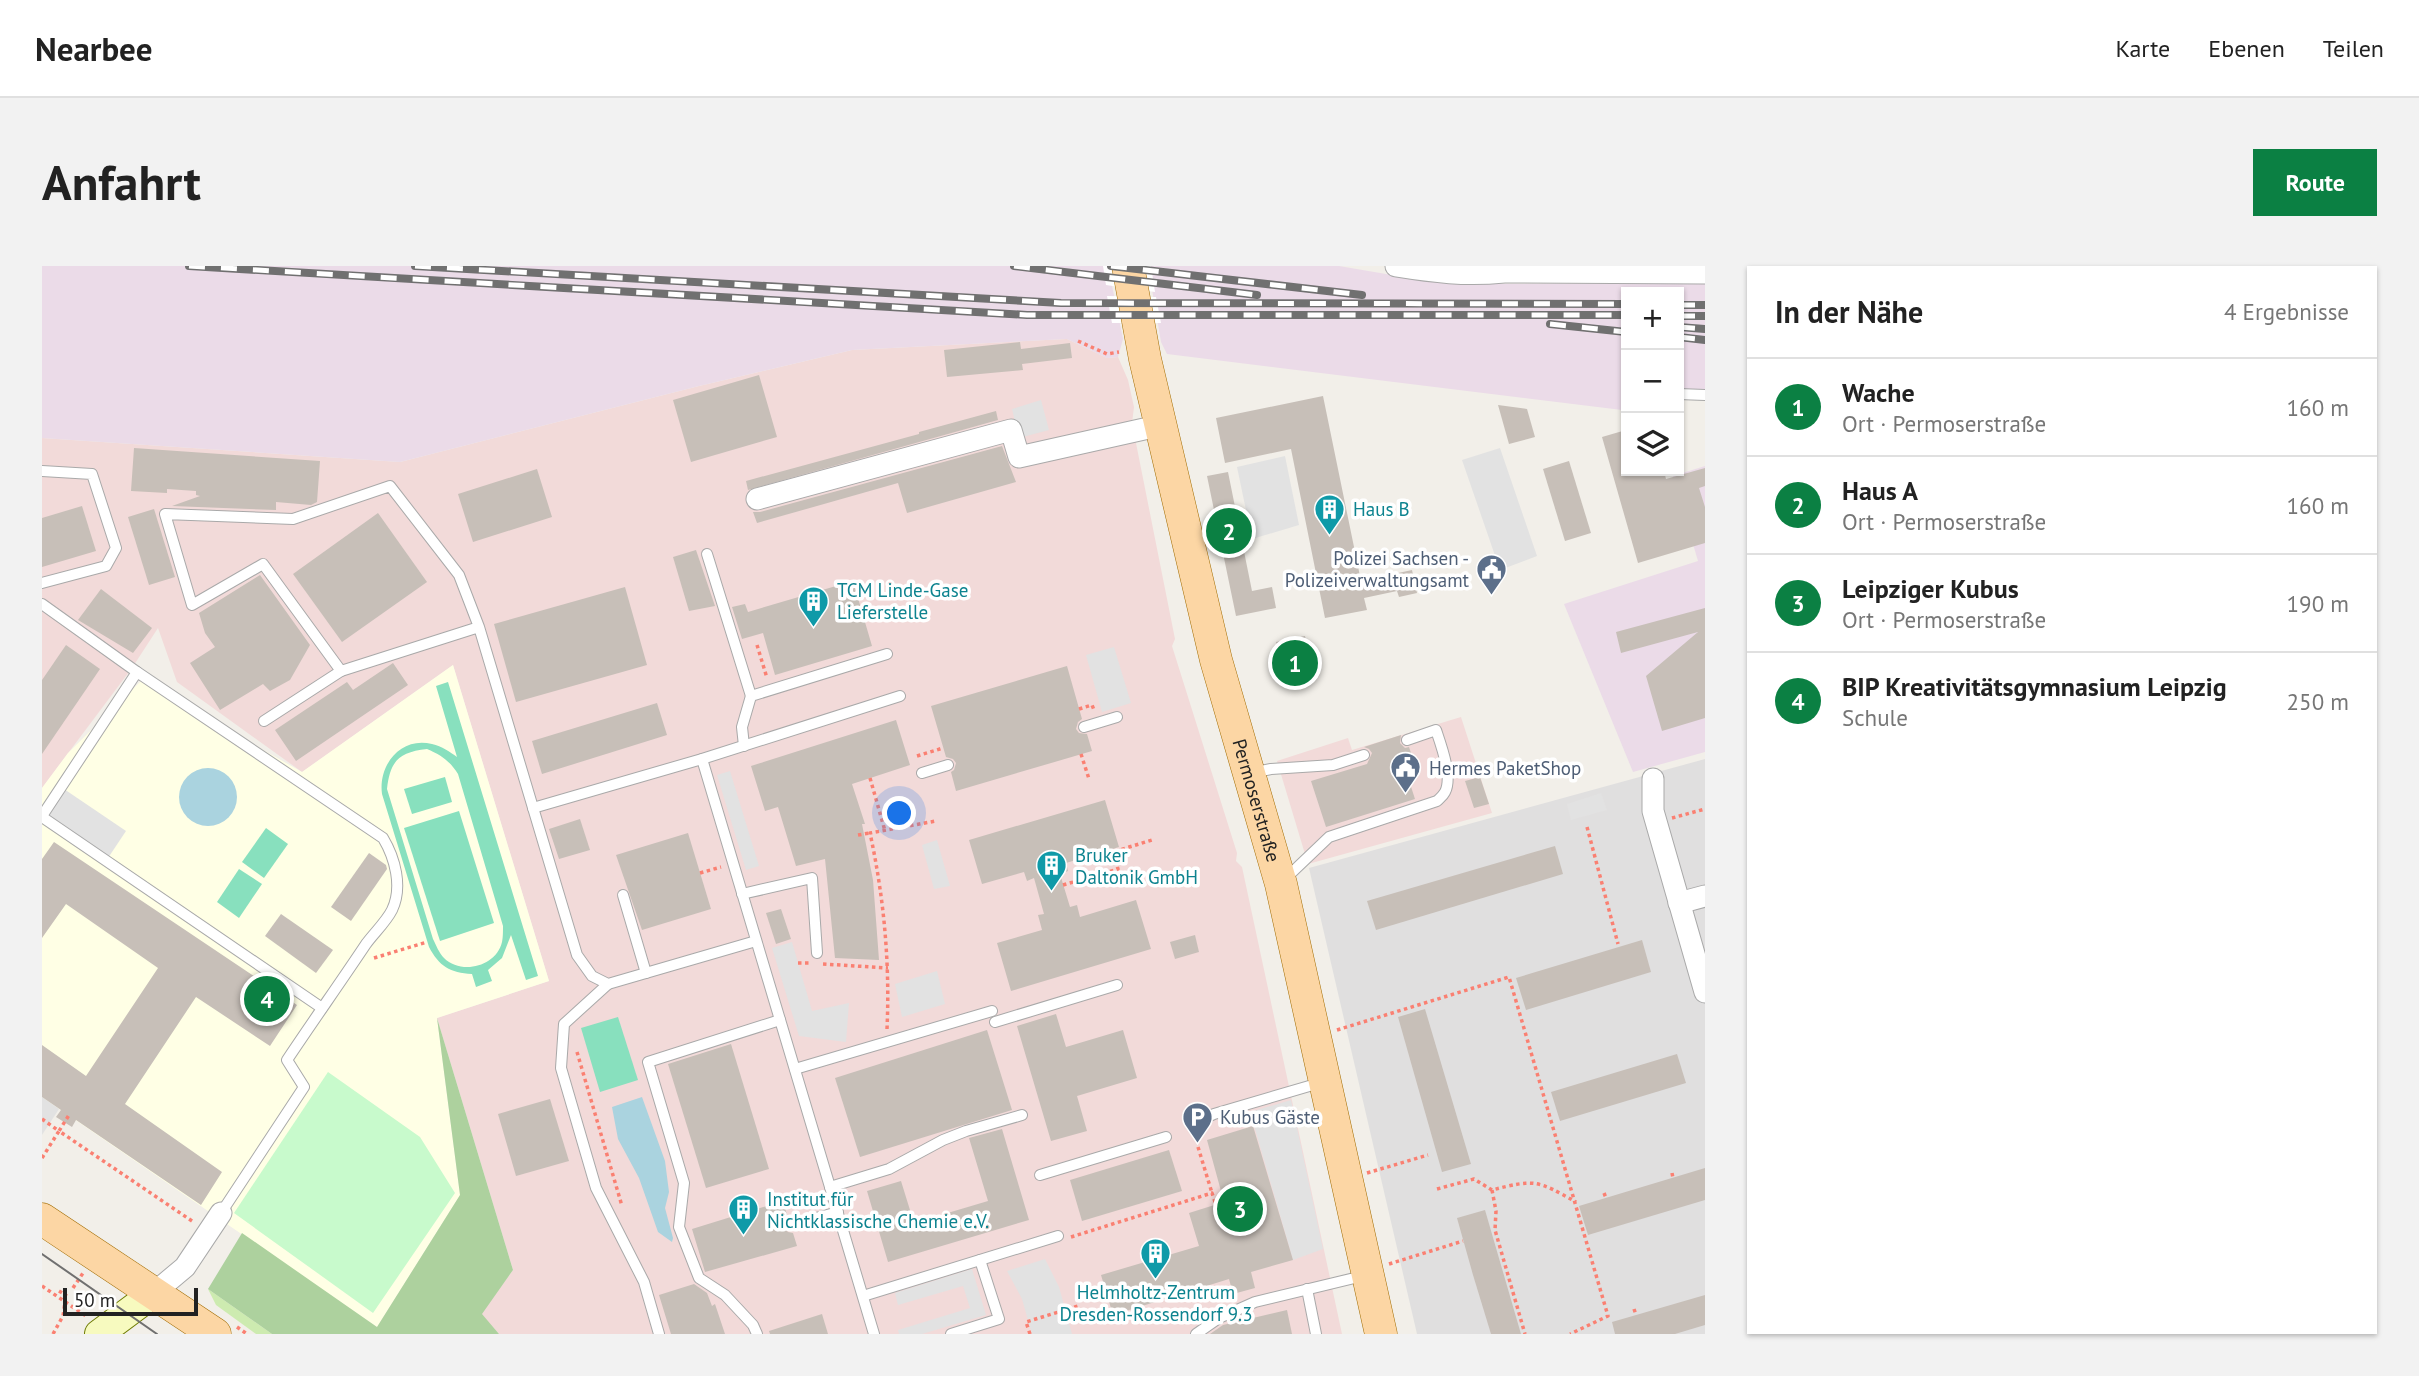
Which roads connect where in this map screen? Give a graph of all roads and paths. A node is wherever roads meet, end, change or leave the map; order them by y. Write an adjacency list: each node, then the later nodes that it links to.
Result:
1 (1128, 266): 9 (main road, Permoserstraße)
2 (1396, 266): 3 (street)
3 (1472, 271): 4 (street)
4 (1698, 271)
5 (1078, 341): 6 (path)
6 (1107, 355)
7 (1684, 394): 8 (lane)
8 (1705, 395)
9 (1162, 425): 11 (street); 35 (main road, Permoserstraße)
10 (42, 471): 13 (lane)
11 (757, 499)
12 (707, 554): 21 (lane)
13 (42, 583)
14 (42, 604): 19 (lane)
15 (480, 627): 18 (lane); 18 (lane); 39 (lane)
16 (757, 645): 20 (path)
17 (887, 654): 20 (lane)
18 (341, 671): 24 (lane)
19 (137, 672): 41 (lane); 62 (lane)
20 (770, 690): 21 (lane)
21 (751, 696): 27 (lane)
22 (900, 696): 27 (lane)
23 (1117, 717): 25 (lane)
24 (264, 721)
25 (1084, 727)
26 (1407, 740): 51 (lane)
27 (744, 746): 32 (lane)
28 (943, 748): 31 (path)
29 (1081, 754): 37 (path)
30 (1364, 755): 35 (lane)
31 (917, 756)
32 (702, 759): 39 (lane); 49 (lane)
33 (948, 765): 34 (lane)
34 (922, 773)
35 (1248, 774): 51 (main road, Permoserstraße)
36 (870, 778): 45 (path)
37 (1089, 779)
38 (1653, 779): 43 (street)
39 (533, 808): 65 (lane)
40 (1705, 809): 43 (path)
41 (42, 817): 68 (lane)
42 (936, 821): 45 (path)
43 (1657, 823): 56 (street)
44 (1587, 827): 59 (path)
45 (885, 831): 46 (path)
46 (870, 833): 47 (path); 63 (path)
47 (858, 835)
48 (1153, 840): 52 (path)
49 (733, 864): 50 (path); 53 (lane)
50 (700, 873)
51 (1281, 884): 74 (main road, Permoserstraße)
52 (1063, 885)
53 (742, 894): 57 (lane); 60 (lane)
54 (623, 895): 64 (lane)
55 (1705, 896): 56 (street)
56 (1679, 903): 67 (street)
57 (756, 941): 64 (lane); 69 (lane)
58 (427, 942): 62 (path)
59 (1618, 944)
60 (817, 953)
61 (798, 963): 63 (path)
62 (352, 965): 68 (lane)
63 (888, 968): 72 (path)
64 (646, 973): 65 (lane)
65 (608, 984): 70 (lane)
66 (1117, 985): 72 (lane)
67 (1705, 992)
68 (322, 1008): 94 (lane)
69 (780, 1020): 73 (lane); 115 (lane)
70 (567, 1021): 92 (path); 114 (lane)
71 (1333, 1031): 90 (path)
72 (887, 1042): 73 (lane)
73 (795, 1069): 86 (lane)
74 (1325, 1082): 78 (lane); 101 (main road, Permoserstraße)
75 (69, 1115): 79 (path)
76 (1022, 1115): 86 (lane)
77 (42, 1119): 79 (path)
78 (1198, 1124)
79 (59, 1131): 83 (path); 97 (path)
80 (1166, 1137): 85 (lane)
81 (1198, 1147): 89 (path)
82 (1428, 1155): 84 (path)
83 (42, 1158)
84 (1365, 1174)
85 (1040, 1175)
86 (831, 1187): 93 (lane)
87 (1437, 1189): 88 (path)
88 (1492, 1190): 90 (path); 122 (path)
89 (1212, 1193): 91 (path); 98 (path)
90 (1576, 1202): 123 (path)
91 (1216, 1205)
92 (623, 1208)
93 (838, 1212): 96 (lane); 107 (lane)
94 (221, 1213): 97 (street)
95 (42, 1219): 105 (main road)
96 (791, 1225)
97 (208, 1232): 105 (street)
98 (1059, 1238): 100 (lane)
99 (1463, 1241): 101 (path)
100 (980, 1260): 107 (lane); 117 (lane)
101 (1378, 1270): 103 (lane); 121 (main road, Permoserstraße)
102 (42, 1286): 111 (path)
103 (1307, 1289): 119 (lane); 120 (lane)
104 (59, 1290): 106 (path)
105 (154, 1293): 112 (main road); 113 (main road)
106 (67, 1296)
107 (863, 1296): 116 (lane)
108 (1078, 1306): 118 (path)
109 (1634, 1309): 110 (path)
110 (1636, 1315)
111 (53, 1334)
112 (99, 1334)
113 (215, 1334)
114 (659, 1334)
115 (757, 1334)
116 (874, 1334)
117 (951, 1334)
118 (1030, 1334)
119 (1198, 1334)
120 (1316, 1334)
121 (1381, 1334)
122 (1525, 1334)
123 (1570, 1334)

